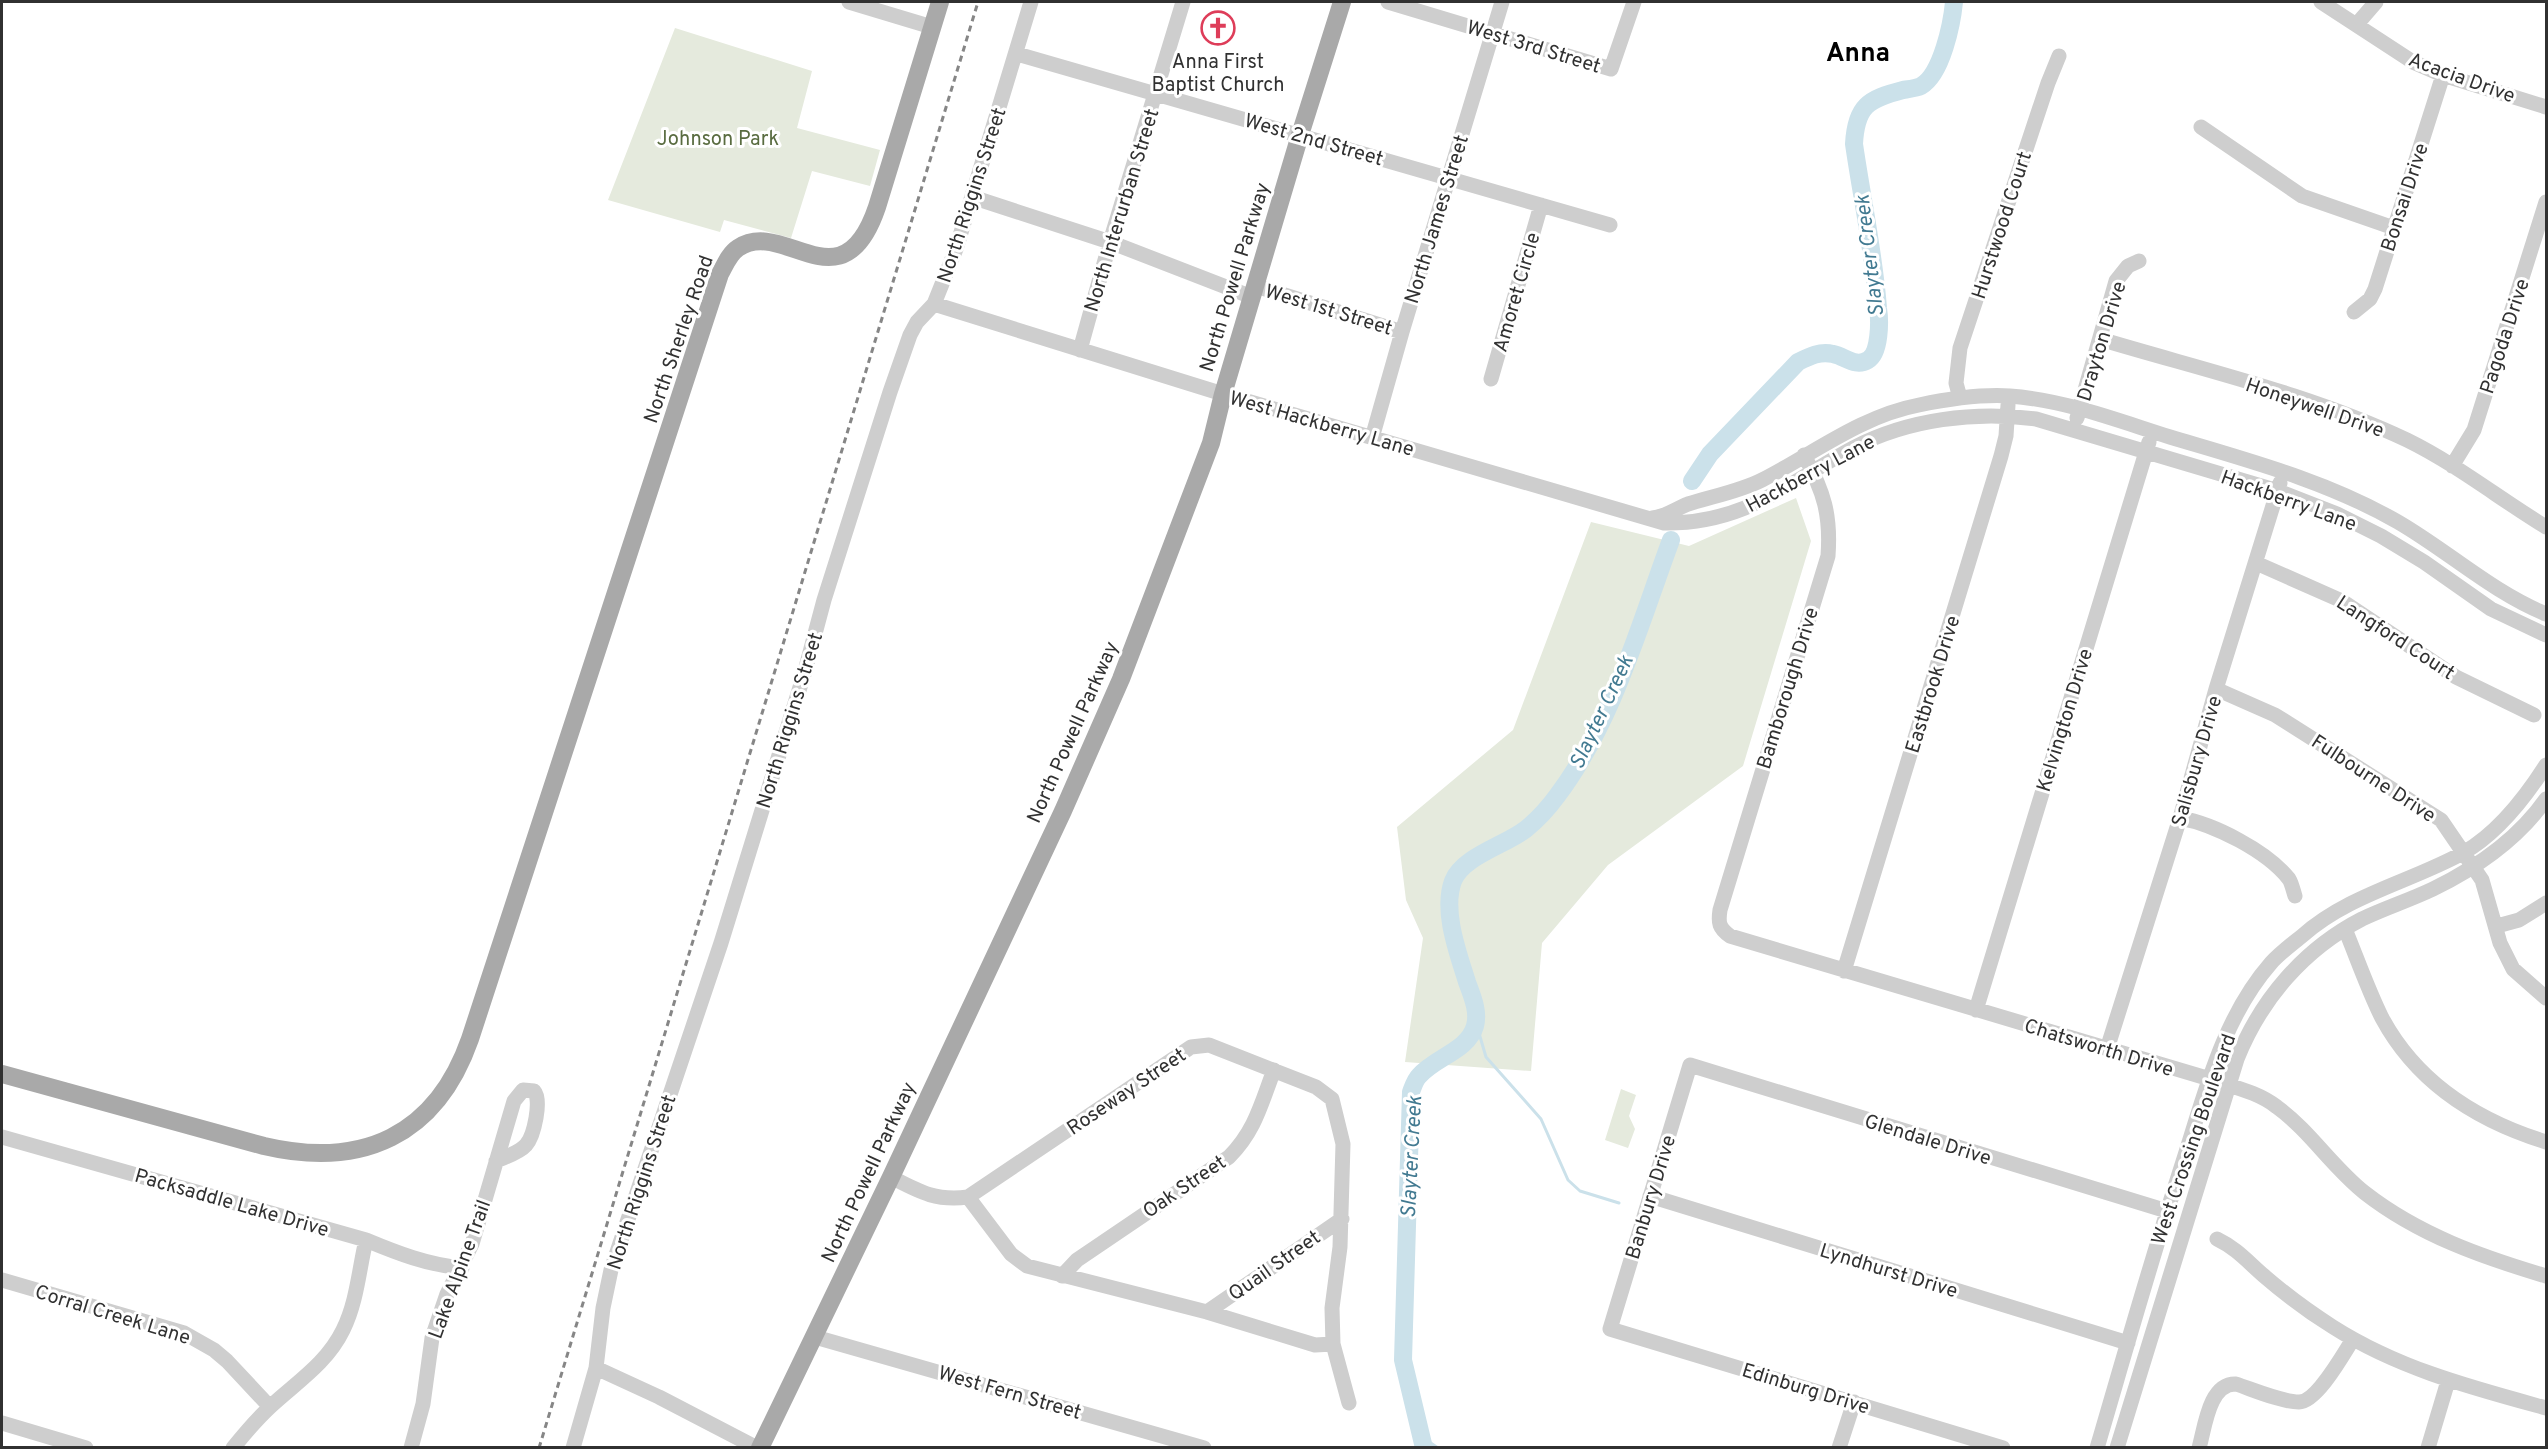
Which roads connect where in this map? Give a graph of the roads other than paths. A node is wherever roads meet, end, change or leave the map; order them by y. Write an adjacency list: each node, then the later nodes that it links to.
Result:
1 (849, 2): 12 (street)
2 (940, 2): 12 (main road, North Sherley Road)
3 (1031, 2): 14 (street, North Riggins Street)
4 (1183, 2): 17 (street, North Interurban Street)
5 (1342, 2): 20 (main road, North Powell Parkway)
6 (1388, 2): 13 (street, West 3rd Street)
7 (1502, 2): 13 (street, North James Street)
8 (1634, 2): 13 (street, West 3rd Street)
9 (2320, 2): 11 (street, Acacia Drive)
10 (2376, 2): 11 (street)
11 (2357, 24): 16 (street, Acacia Drive)
12 (932, 27): 73 (main road, North Sherley Road)
13 (1493, 33): 21 (street, North James Street)
14 (1017, 54): 17 (street, West 2nd Street); 22 (street, North Riggins Street)
15 (2059, 56): 38 (street, Hurstwood Court)
16 (2443, 75): 18 (street, Acacia Drive); 26 (street, Bonsai Drive)
17 (1156, 94): 20 (street, West 2nd Street); 27 (street, North Interurban Street)
18 (2547, 107)
19 (2201, 127): 26 (street)
20 (1300, 135): 21 (street, West 2nd Street); 29 (main road, North Powell Parkway)
21 (1449, 178): 24 (street, West 2nd Street); 32 (street, North James Street)
22 (972, 197): 27 (street, West 1st Street); 30 (street, North Riggins Street)
23 (2547, 202): 46 (street, Pagoda Drive)
24 (1542, 205): 25 (street, West 2nd Street); 35 (street, Amoret Circle)
25 (1610, 225)
26 (2394, 228): 31 (street, Bonsai Drive)
27 (1110, 242): 29 (street, West 1st Street); 34 (street, North Interurban Street)
28 (2139, 261): 33 (street, Drayton Drive)
29 (1254, 291): 32 (street, West 1st Street); 36 (main road, North Powell Parkway)
30 (934, 304): 34 (street, West Hackberry Lane); 96 (street, North Riggins Street)
31 (2354, 312)
32 (1402, 332): 43 (street, North James Street)
33 (2100, 339): 39 (street, Drayton Drive); 46 (street, Honeywell Drive)
34 (1080, 350): 36 (street, West Hackberry Lane)
35 (1491, 379)
36 (1223, 394): 43 (street, West Hackberry Lane); 79 (main road, North Powell Parkway)
37 (2009, 396): 38 (street, Hackberry Lane); 39 (street, Hackberry Lane); 40 (street, Eastbrook Drive)
38 (1960, 398): 45 (street, Hackberry Lane)
39 (2080, 409): 41 (street, Drayton Drive); 42 (street, Hackberry Lane)
40 (2008, 415): 41 (street, Hackberry Lane); 48 (street, Hackberry Lane); 67 (street, Eastbrook Drive)
41 (2073, 430): 44 (street, Hackberry Lane)
42 (2152, 431): 44 (street, Kelvington Drive); 47 (street, Hackberry Lane)
43 (1372, 438): 50 (street, West Hackberry Lane)
44 (2146, 451): 49 (street, Hackberry Lane); 69 (street, Kelvington Drive)
45 (1804, 455): 48 (street, Bamborough Drive); 50 (street, Hackberry Lane)
46 (2452, 466): 51 (street, Honeywell Drive)
47 (2283, 471): 49 (street, Salisbury Drive); 53 (street, Hackberry Lane)
48 (1814, 472): 50 (street, Hackberry Lane); 64 (street, Bamborough Drive)
49 (2278, 491): 52 (street, Salisbury Drive); 54 (street, Hackberry Lane)
50 (1643, 518)
51 (2547, 527)
52 (2256, 563): 55 (street, Salisbury Drive); 56 (street, Langford Court)
53 (2547, 614)
54 (2547, 634)
55 (2216, 689): 59 (street, Salisbury Drive); 60 (street, Fulbourne Drive)
56 (2534, 716)
57 (2547, 765): 60 (street, West Crossing Boulevard)
58 (2547, 800): 61 (street, West Crossing Boulevard)
59 (2180, 818): 62 (street); 70 (street, Salisbury Drive)
60 (2464, 852): 61 (street, Fulbourne Drive); 74 (street, West Crossing Boulevard)
61 (2475, 867): 65 (street, Fulbourne Drive); 66 (street, West Crossing Boulevard)
62 (2295, 896)
63 (2547, 903): 65 (street)
64 (1718, 923): 67 (street, Chatsworth Drive)
65 (2497, 926): 68 (street, Fulbourne Drive)
66 (2345, 929): 75 (street, West Crossing Boulevard); 77 (street)
67 (1844, 970): 69 (street, Chatsworth Drive)
68 (2547, 998)
69 (1976, 1010): 70 (street, Chatsworth Drive)
70 (2107, 1049): 74 (street, Chatsworth Drive)
71 (1690, 1065): 80 (street, Banbury Drive); 82 (street, Glendale Drive)
72 (1274, 1071): 81 (street, Roseway Street); 83 (street, Roseway Street); 87 (street, Oak Street)
73 (2, 1077)
74 (2210, 1079): 75 (street, Chatsworth Drive); 82 (street, West Crossing Boulevard)
75 (2228, 1085): 88 (street, Chatsworth Drive); 112 (street, West Crossing Boulevard)
76 (2, 1137): 85 (street, Packsaddle Lake Drive)
77 (2547, 1142)
78 (496, 1161): 86 (street, Lake Alpine Trail)
79 (891, 1177): 81 (street); 92 (main road, North Powell Parkway)
80 (1650, 1196): 91 (street, Banbury Drive); 94 (street, Lyndhurst Drive)
81 (968, 1197): 87 (street)
82 (2167, 1210): 94 (street, West Crossing Boulevard)
83 (1342, 1218): 90 (street, Quail Street); 95 (street, Roseway Street)
84 (2217, 1239): 93 (street)
85 (366, 1240): 86 (street, Packsaddle Lake Drive); 100 (street)
86 (462, 1268): 105 (street, Lake Alpine Trail)
87 (1062, 1276): 90 (street)
88 (2547, 1276)
89 (2, 1280): 100 (street, Corral Creek Lane)
90 (1207, 1312): 95 (street)
91 (1610, 1329): 99 (street, Edinburg Drive)
92 (815, 1337): 107 (main road, North Powell Parkway); 108 (street, West Fern Street)
93 (2353, 1339): 97 (street); 113 (street)
94 (2128, 1343): 111 (street, West Crossing Boulevard)
95 (1333, 1344): 98 (street, Roseway Street)
96 (596, 1368): 106 (street, North Riggins Street); 107 (street)
97 (2448, 1381): 101 (street); 114 (street)
98 (1349, 1402)
99 (1854, 1402): 109 (street); 110 (street, Edinburg Drive)
100 (270, 1407): 104 (street)
101 (2547, 1408)
102 (2, 1423): 103 (street)
103 (86, 1448)
104 (233, 1448)
105 (411, 1448)
106 (573, 1448)
107 (759, 1448)
108 (1204, 1448)
109 (1839, 1448)
110 (2003, 1448)
111 (2097, 1448)
112 (2117, 1448)
113 (2199, 1448)
114 (2428, 1448)

